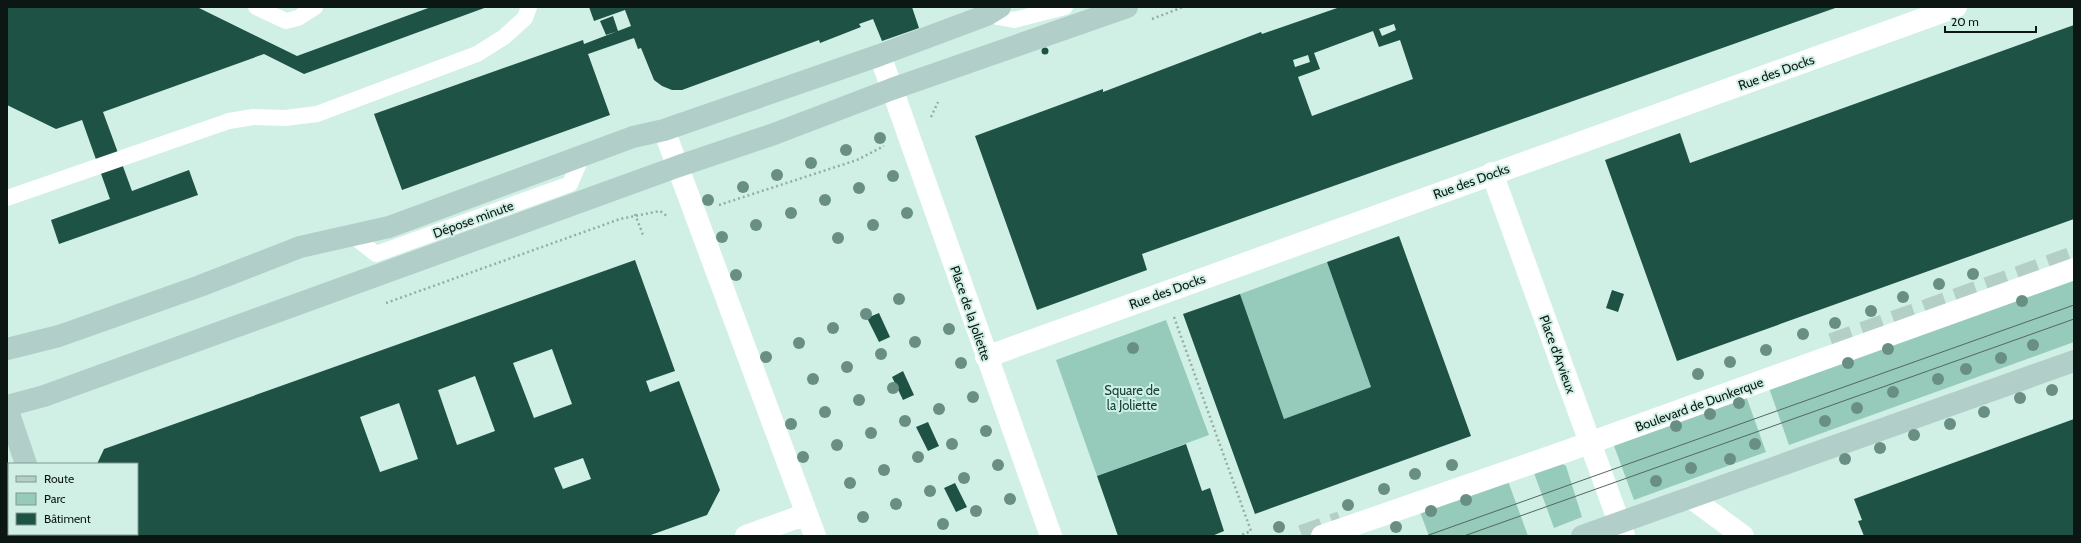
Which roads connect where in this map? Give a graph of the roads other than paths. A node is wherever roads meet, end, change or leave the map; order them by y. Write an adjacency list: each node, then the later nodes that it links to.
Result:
1 (256, 7): 2 (lane)
2 (315, 7)
3 (529, 7): 13 (lane)
4 (1065, 7): 7 (lane)
5 (1127, 7): 9 (street)
6 (1956, 7): 12 (street, Rue des Docks)
7 (994, 11): 8 (street)
8 (880, 55): 9 (street, Place de la Joliette); 10 (street)
9 (892, 90): 11 (street); 16 (street, Place de la Joliette)
10 (664, 130): 11 (street); 15 (street)
11 (679, 166): 18 (street); 22 (street)
12 (1492, 173): 16 (street, Rue des Docks); 19 (street, Place d'Arvieux)
13 (7, 198)
14 (2074, 269): 19 (street, Boulevard de Dunkerque)
15 (7, 349)
16 (986, 357): 26 (street, Place de la Joliette)
17 (2074, 361): 21 (street)
18 (7, 407): 20 (street)
19 (1590, 442): 23 (street, Place d'Arvieux); 27 (street, Boulevard de Dunkerque)
20 (26, 463)
21 (1690, 497): 23 (street); 29 (street)
22 (807, 514): 24 (street); 25 (street)
23 (1622, 529): 28 (street)
24 (746, 536)
25 (815, 536)
26 (1051, 536)
27 (1322, 536)
28 (1582, 536)
29 (1743, 536)

